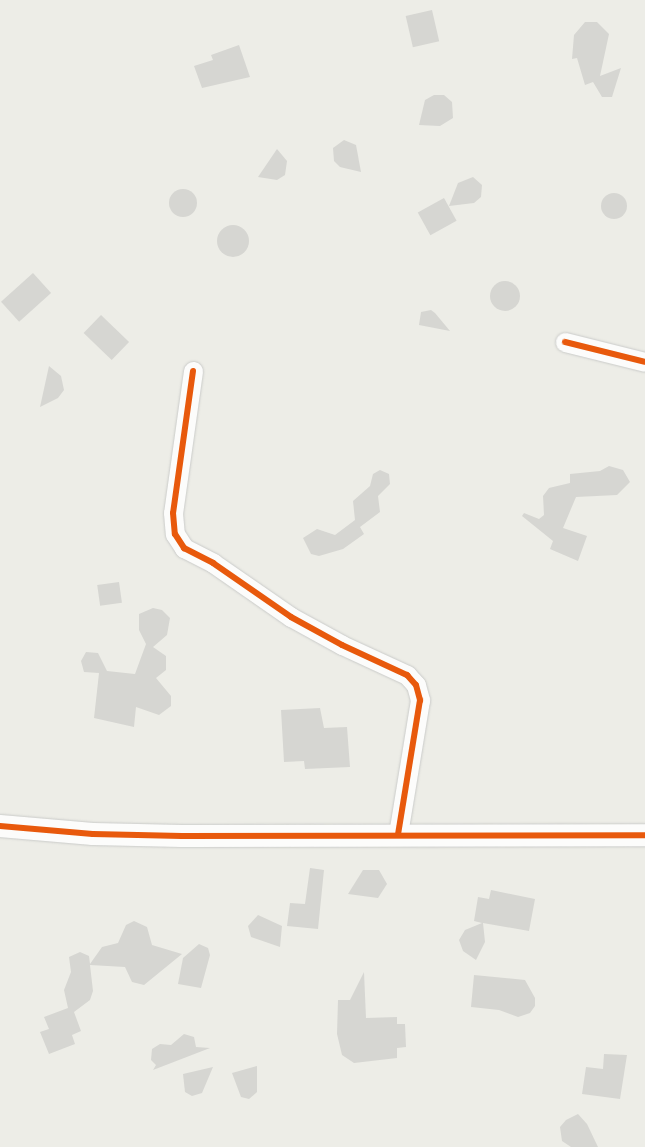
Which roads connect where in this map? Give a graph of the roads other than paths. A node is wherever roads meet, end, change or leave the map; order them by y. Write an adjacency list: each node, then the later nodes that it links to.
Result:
1 (565, 342): 2 (street)
2 (645, 362)
3 (193, 371): 5 (street)
4 (0, 826): 5 (street)
5 (398, 834): 6 (street)
6 (645, 835)

